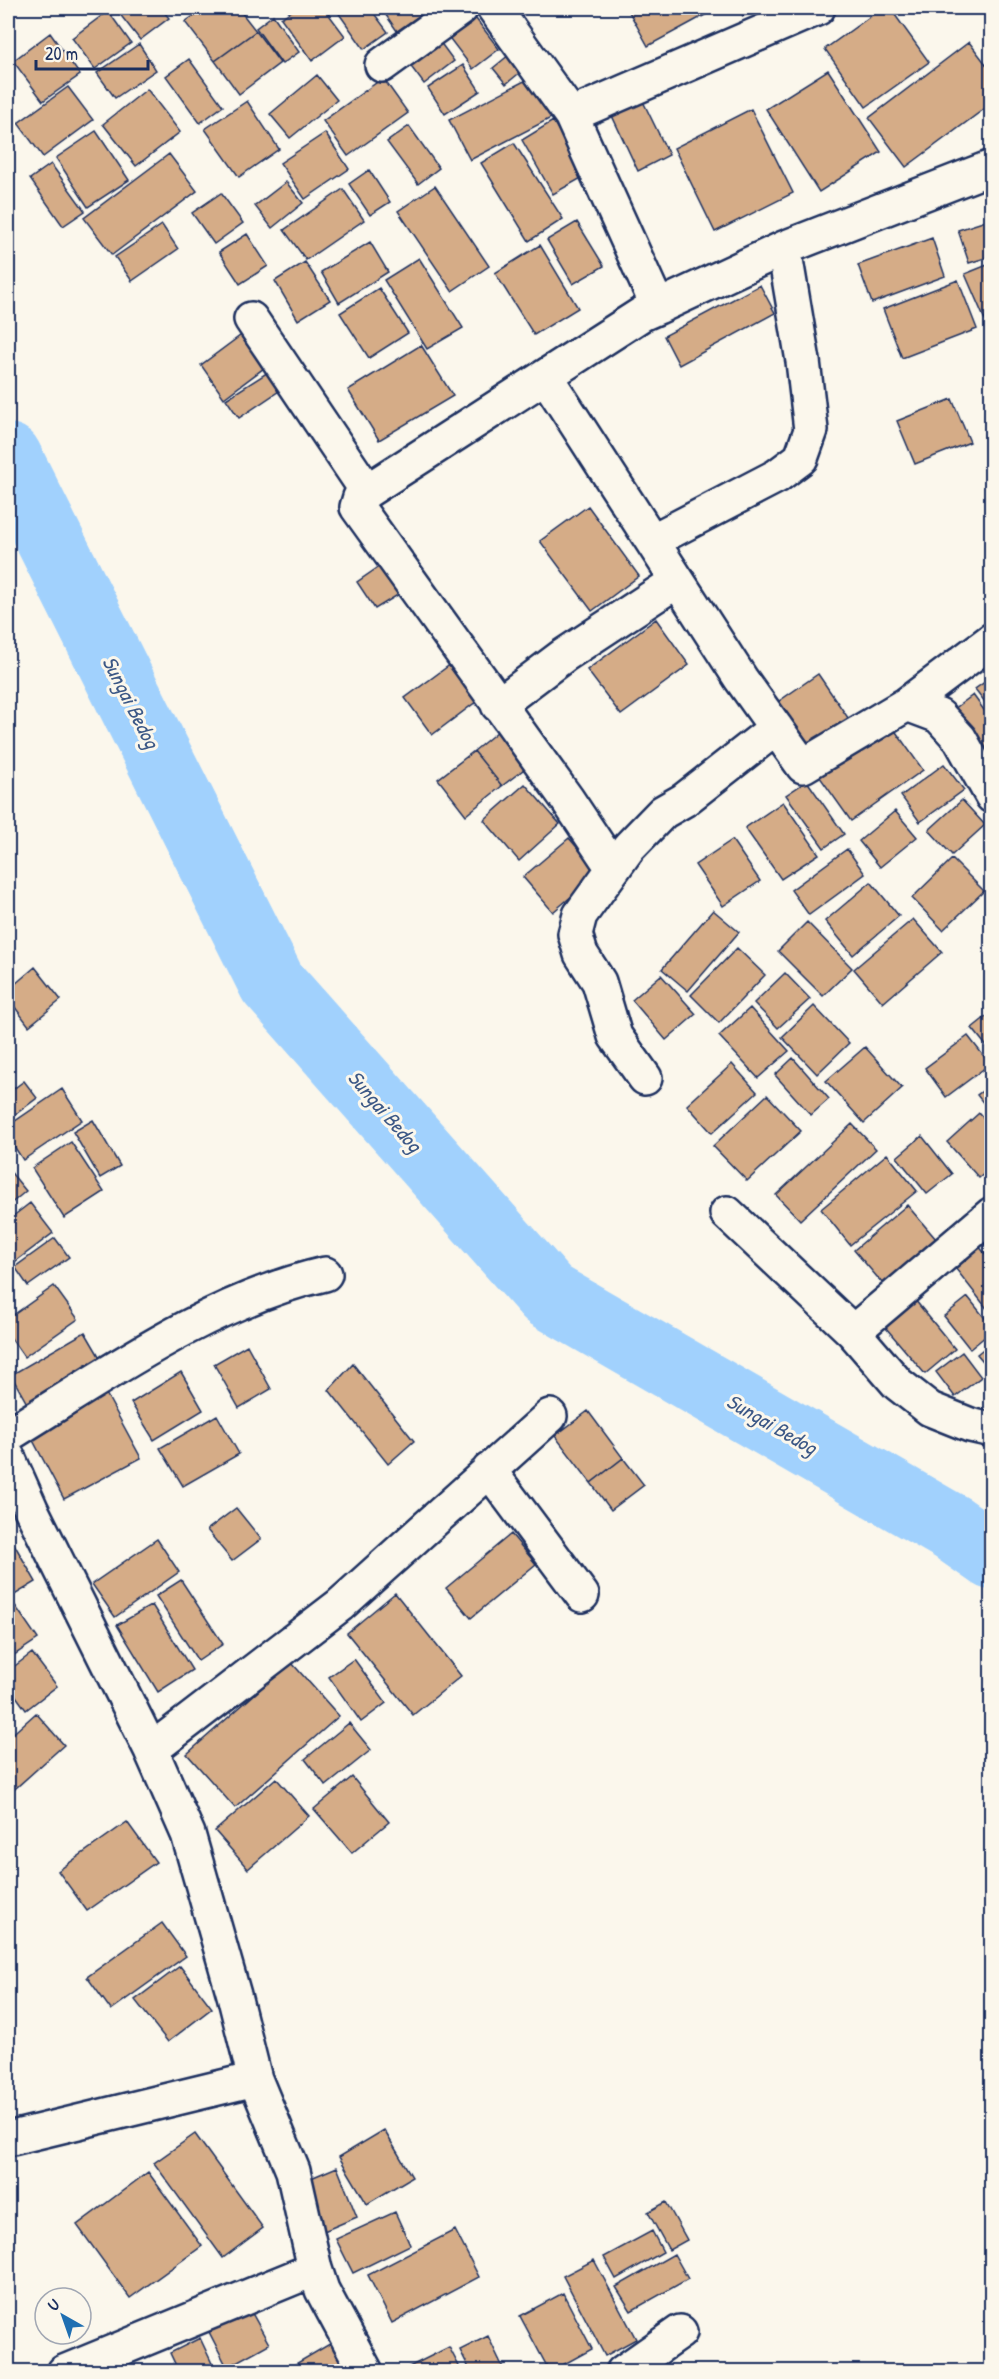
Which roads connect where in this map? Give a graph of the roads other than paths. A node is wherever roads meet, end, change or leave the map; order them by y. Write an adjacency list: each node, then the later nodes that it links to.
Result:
1 (461, 8): 4 (street)
2 (494, 8): 5 (street)
3 (818, 8): 5 (street)
4 (382, 65)
5 (571, 115): 8 (street)
6 (992, 167): 7 (street)
7 (784, 248): 8 (street); 12 (street)
8 (658, 307): 10 (street)
9 (251, 319): 11 (street)
10 (546, 377): 11 (street); 12 (street)
11 (367, 491): 16 (street)
12 (652, 542): 13 (street)
13 (677, 581): 16 (street); 17 (street)
14 (992, 640): 15 (street)
15 (907, 704): 17 (street); 18 (street)
16 (498, 705): 19 (street)
17 (776, 728): 19 (street)
18 (992, 796)
19 (613, 868): 20 (street)
20 (645, 1078)
21 (727, 1213): 24 (street)
22 (992, 1214): 24 (street)
23 (325, 1274): 27 (street)
24 (853, 1332): 26 (street)
25 (550, 1416): 29 (street)
26 (992, 1430)
27 (8, 1435)
28 (8, 1457): 31 (street)
29 (489, 1470): 30 (street); 31 (street)
30 (582, 1596)
31 (151, 1750): 32 (street)
32 (255, 2079): 33 (street); 34 (street)
33 (8, 2139)
34 (315, 2269): 36 (street); 37 (street)
35 (680, 2332): 38 (street)
36 (64, 2372)
37 (366, 2372)
38 (623, 2372)

